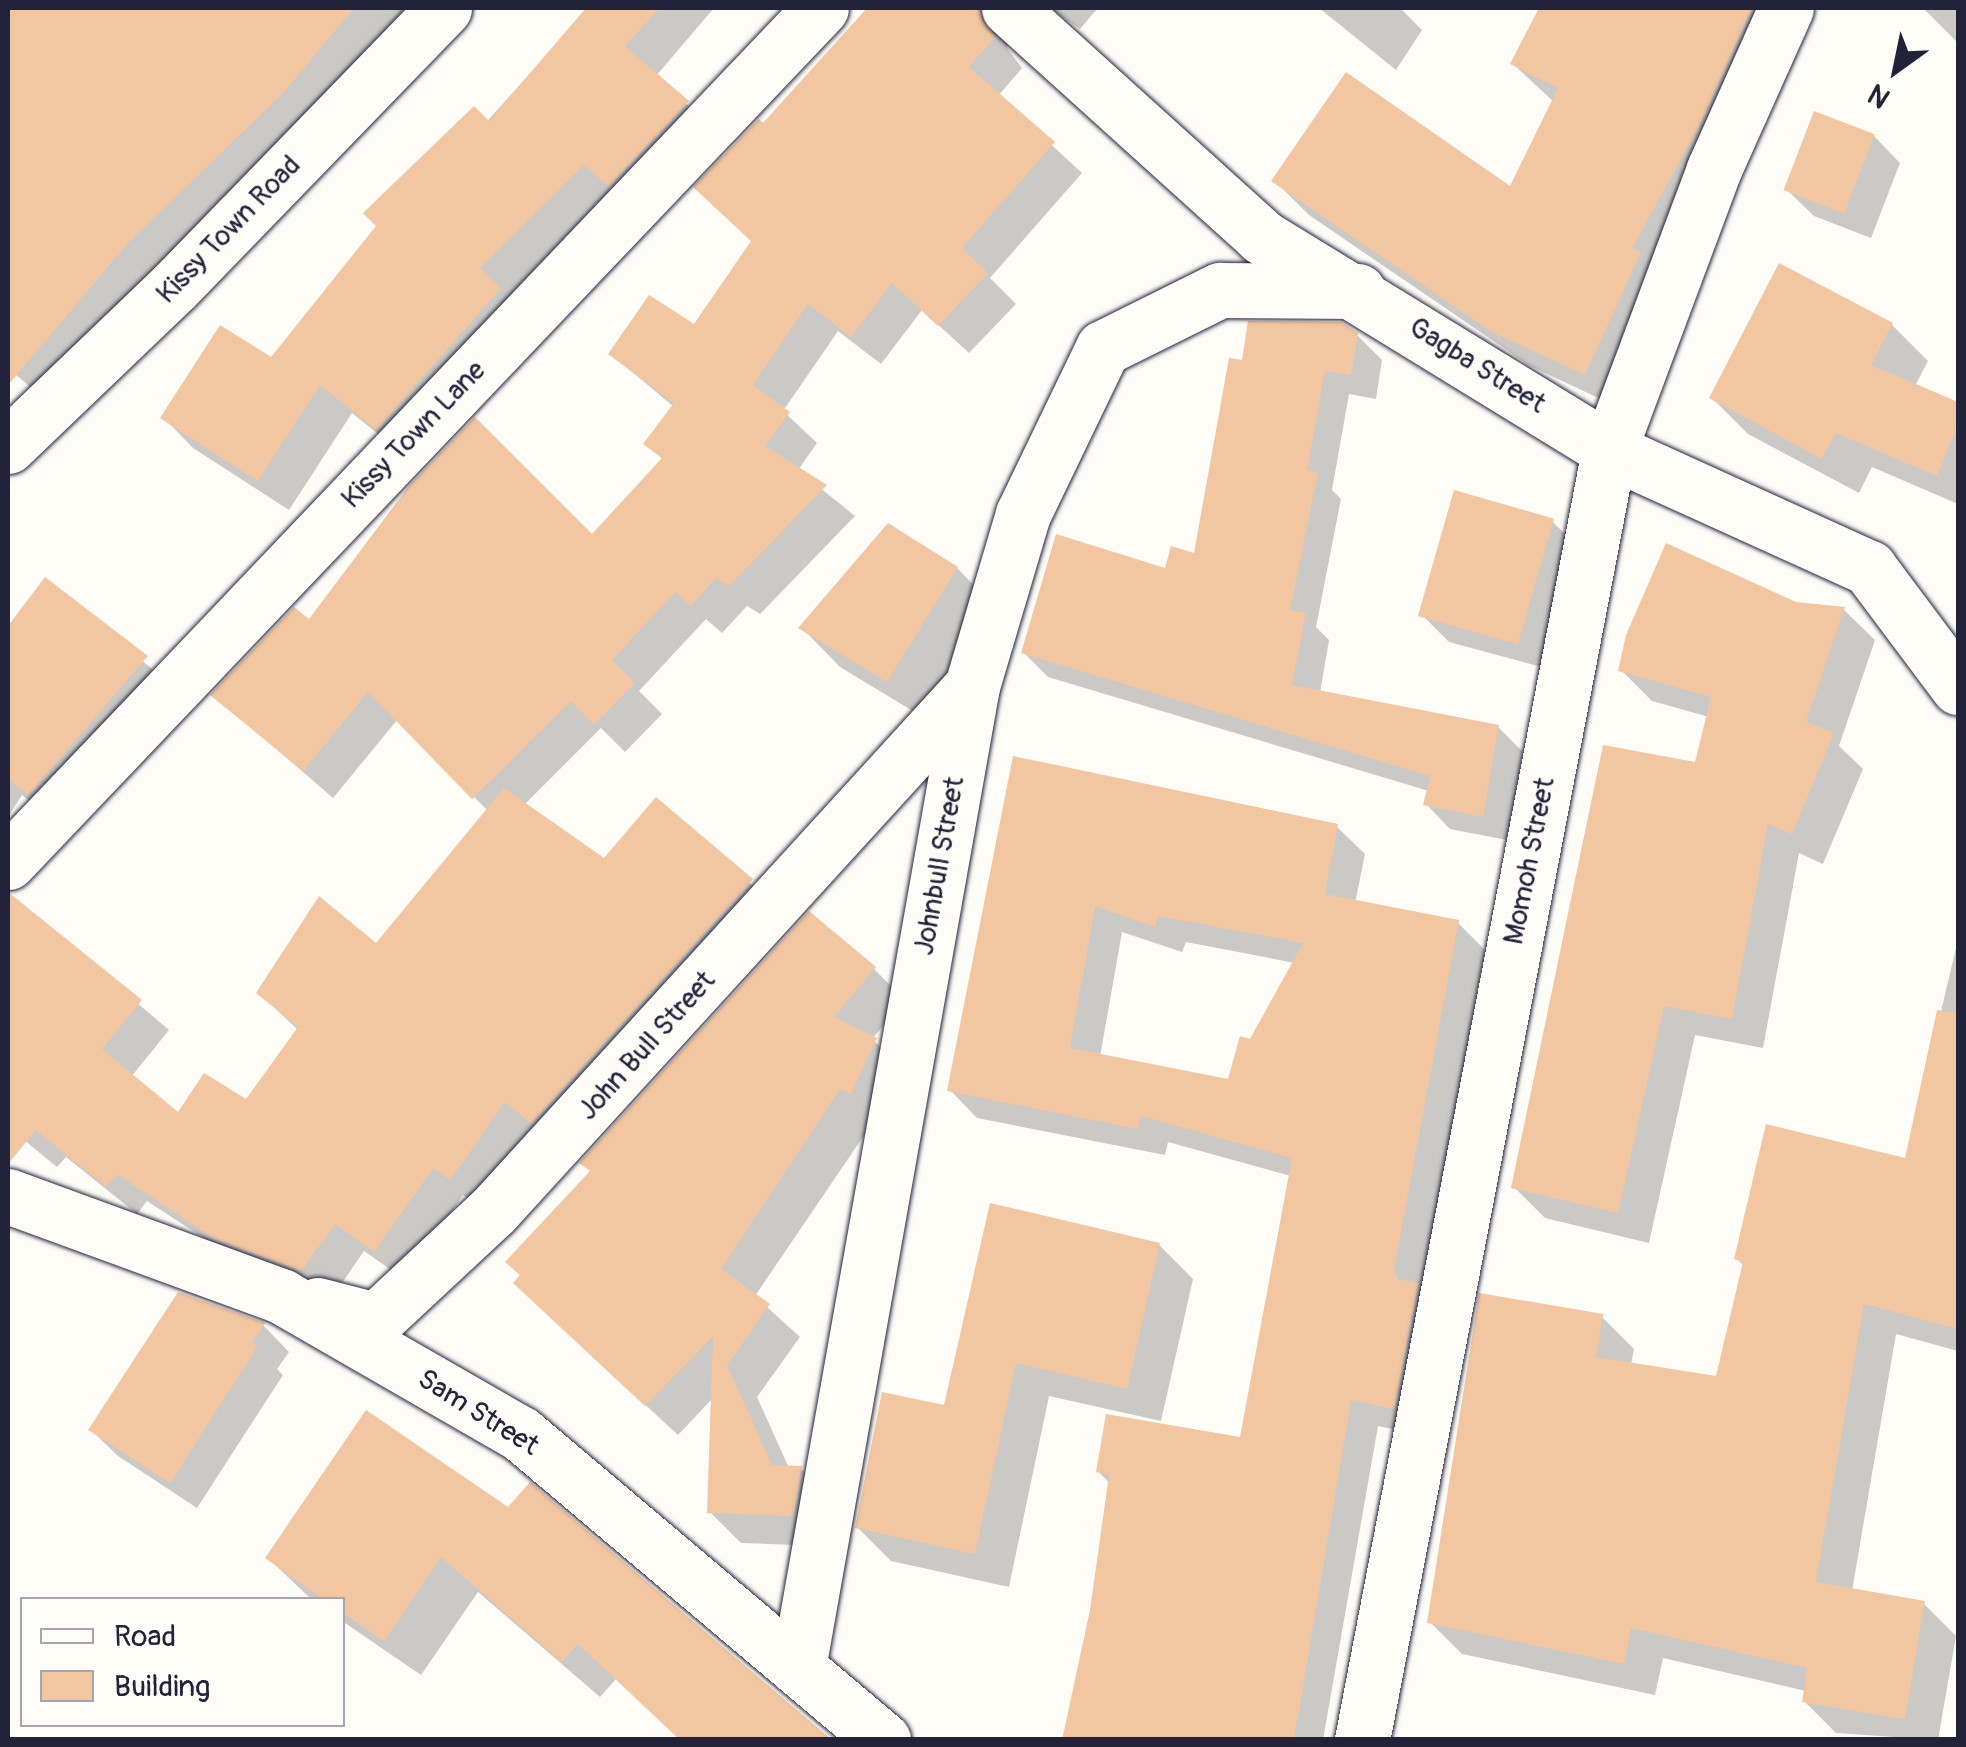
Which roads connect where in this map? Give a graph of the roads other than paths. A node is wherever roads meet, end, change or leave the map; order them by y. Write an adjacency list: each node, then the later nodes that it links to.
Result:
1 (444, 8): 6 (street, Kissy Town Road)
2 (821, 8): 10 (street, Kissy Town Lane)
3 (1010, 8): 5 (street, Gagba Street)
4 (1786, 8): 7 (street, Momoh Street)
5 (1358, 291): 7 (street, Gagba Street); 8 (street, Johnbull Street)
6 (8, 446)
7 (1609, 450): 9 (street, Gagba Street); 15 (street, Momoh Street)
8 (972, 686): 12 (street, John Bull Street); 13 (street, Johnbull Street)
9 (1958, 687)
10 (8, 862)
11 (8, 1196): 12 (street, Sam Street)
12 (281, 1296): 13 (street, Sam Street)
13 (798, 1668): 14 (street, Sam Street)
14 (883, 1740)
15 (1362, 1740)

